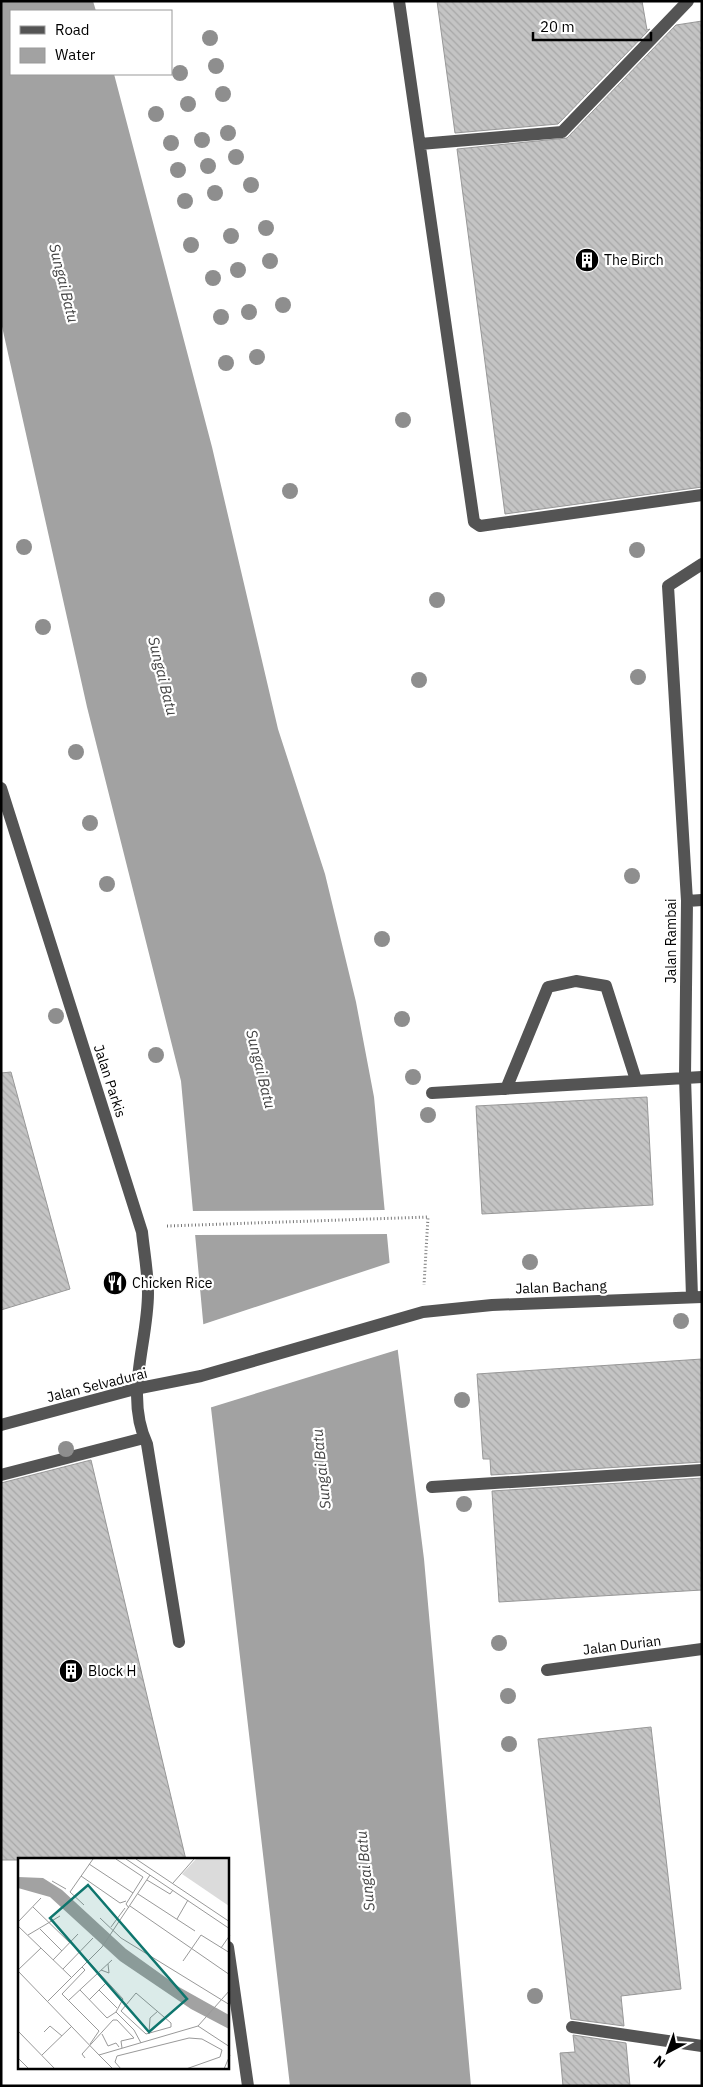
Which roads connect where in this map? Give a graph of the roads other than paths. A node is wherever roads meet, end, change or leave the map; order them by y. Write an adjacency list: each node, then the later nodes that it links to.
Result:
1 (399, 1): 3 (street)
2 (688, 1): 3 (street)
3 (420, 144): 4 (street)
4 (702, 495)
5 (702, 564): 7 (street, Jalan Rambai)
6 (1, 788): 16 (street, Jalan Parkis)
7 (687, 900): 8 (street); 10 (street, Jalan Rambai)
8 (702, 900)
9 (702, 1077): 10 (street)
10 (685, 1078): 11 (street); 14 (street, Jalan Rambai)
11 (636, 1080): 12 (street); 12 (street)
12 (506, 1089): 13 (street)
13 (432, 1093)
14 (697, 1297): 15 (street, Jalan Bachang)
15 (201, 1376): 16 (street, Jalan Selvadurai)
16 (135, 1389): 17 (street, Jalan Selvadurai); 18 (street, Jalan Parkis)
17 (1, 1426)
18 (144, 1438): 20 (street); 22 (street, Jalan Parkis)
19 (702, 1470): 21 (street)
20 (1, 1475)
21 (432, 1487)
22 (178, 1642)
23 (702, 1650): 24 (street, Jalan Durian)
24 (547, 1670)
25 (229, 1954): 28 (street)
26 (572, 2027): 27 (street)
27 (702, 2046)
28 (248, 2086)

